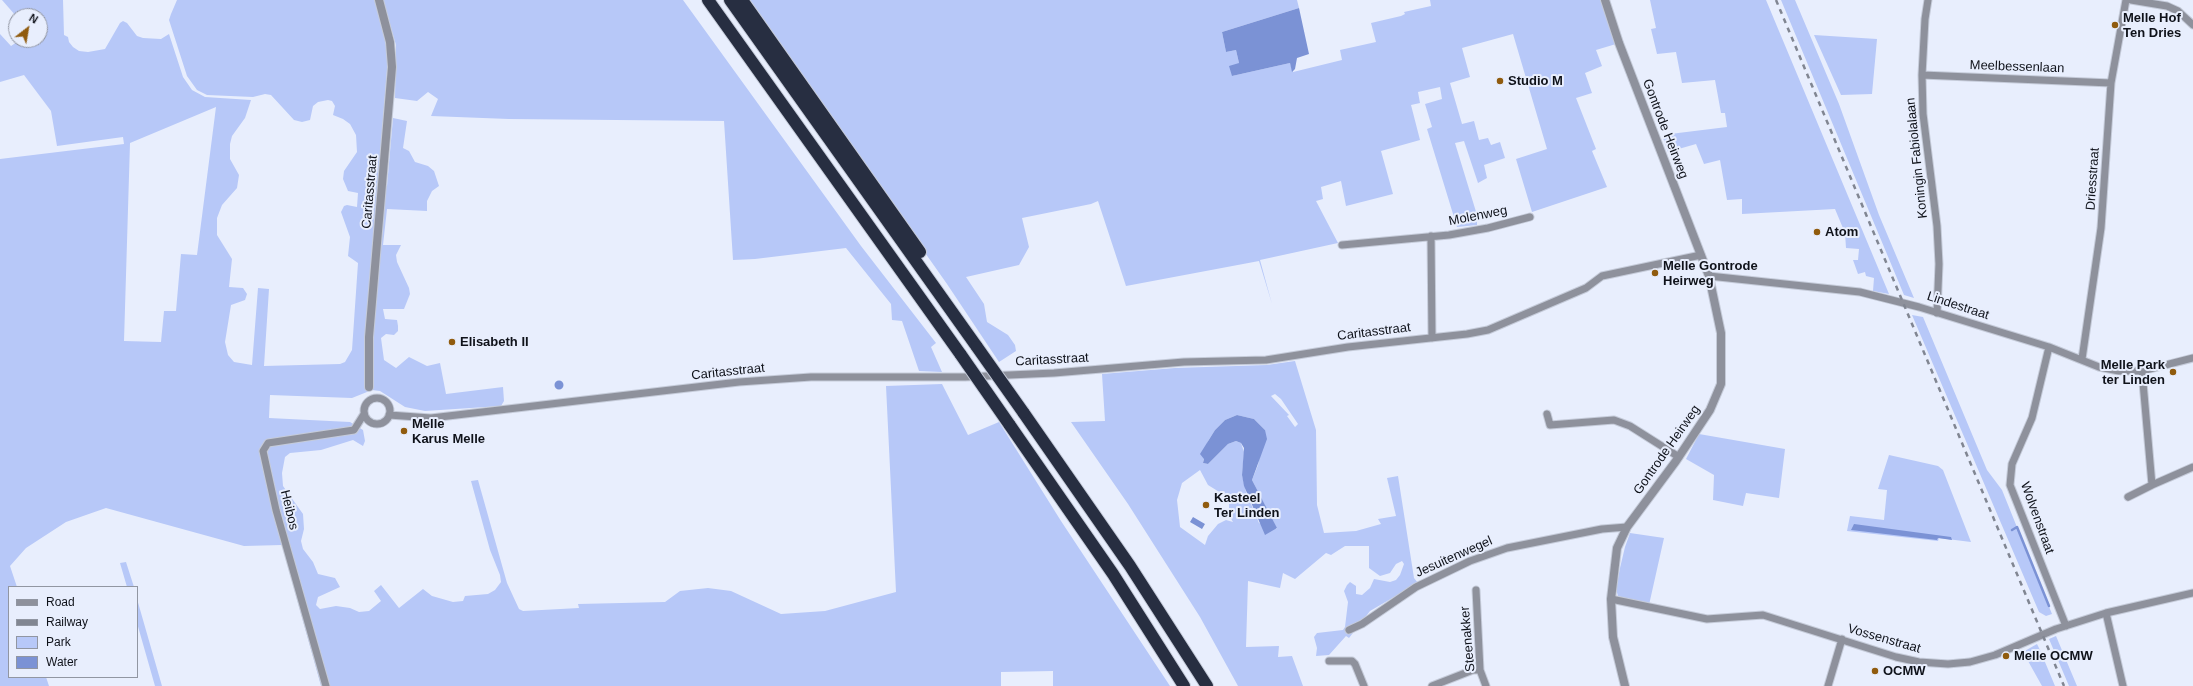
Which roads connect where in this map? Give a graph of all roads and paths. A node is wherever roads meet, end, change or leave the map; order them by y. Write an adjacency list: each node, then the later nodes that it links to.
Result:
1 (379, 0): 24 (street, Caritasstraat)
2 (730, 0): 18 (highway)
3 (742, 0): 18 (highway)
4 (1605, 0): 15 (street, Gontrode Heirweg)
5 (1928, 0): 10 (street, Koningin Fabiolalaan)
6 (2126, 0): 11 (street, Driesstraat)
7 (2131, 0): 9 (street)
8 (708, 1): 44 (highway, bridge)
9 (2193, 25)
10 (1922, 75): 11 (street, Meelbessenlaan); 17 (street, Koningin Fabiolalaan)
11 (2111, 83): 22 (street, Driesstraat)
12 (1530, 217): 13 (street, Molenweg)
13 (1431, 236): 14 (street, Molenweg); 19 (street)
14 (1342, 245)
15 (1701, 255): 16 (street, Gontrode Heirweg); 19 (street, Caritasstraat)
16 (1709, 276): 17 (street, Lindestraat); 29 (street, Gontrode Heirweg)
17 (1937, 313): 20 (street, Lindestraat)
18 (966, 332): 45 (highway, bridge)
19 (1432, 338): 28 (street, Caritasstraat)
20 (2049, 347): 22 (street, Lindestraat); 38 (street, Wolvenstraat)
21 (2193, 358): 23 (street, Lindestraat)
22 (2082, 359): 23 (street, Lindestraat)
23 (2142, 371): 31 (street)
24 (369, 387): 25 (street)
25 (373, 397): 26 (street); 28 (street)
26 (364, 414): 28 (street); 43 (street, Heibos)
27 (1547, 414): 29 (street)
28 (389, 415)
29 (1679, 457): 33 (street, Gontrode Heirweg)
30 (2193, 467): 31 (street)
31 (2152, 485): 32 (street)
32 (2128, 497)
33 (1627, 527): 36 (street, Gontrode Heirweg); 39 (street, Jesuitenwegel)
34 (1476, 590): 42 (street, Steenakker)
35 (2193, 593): 37 (street, Vossenstraat)
36 (1611, 599): 40 (street, Vossenstraat); 49 (street, Gontrode Heirweg)
37 (2106, 614): 38 (street, Vossenstraat); 51 (street)
38 (2066, 626): 40 (street, Vossenstraat)
39 (1349, 630)
40 (1842, 639): 50 (street)
41 (1328, 661): 46 (street)
42 (1480, 670): 47 (street); 48 (street, Steenakker)
43 (326, 686)
44 (1184, 686)
45 (1208, 686)
46 (1364, 686)
47 (1432, 686)
48 (1486, 686)
49 (1625, 686)
50 (1828, 686)
51 (2123, 686)

